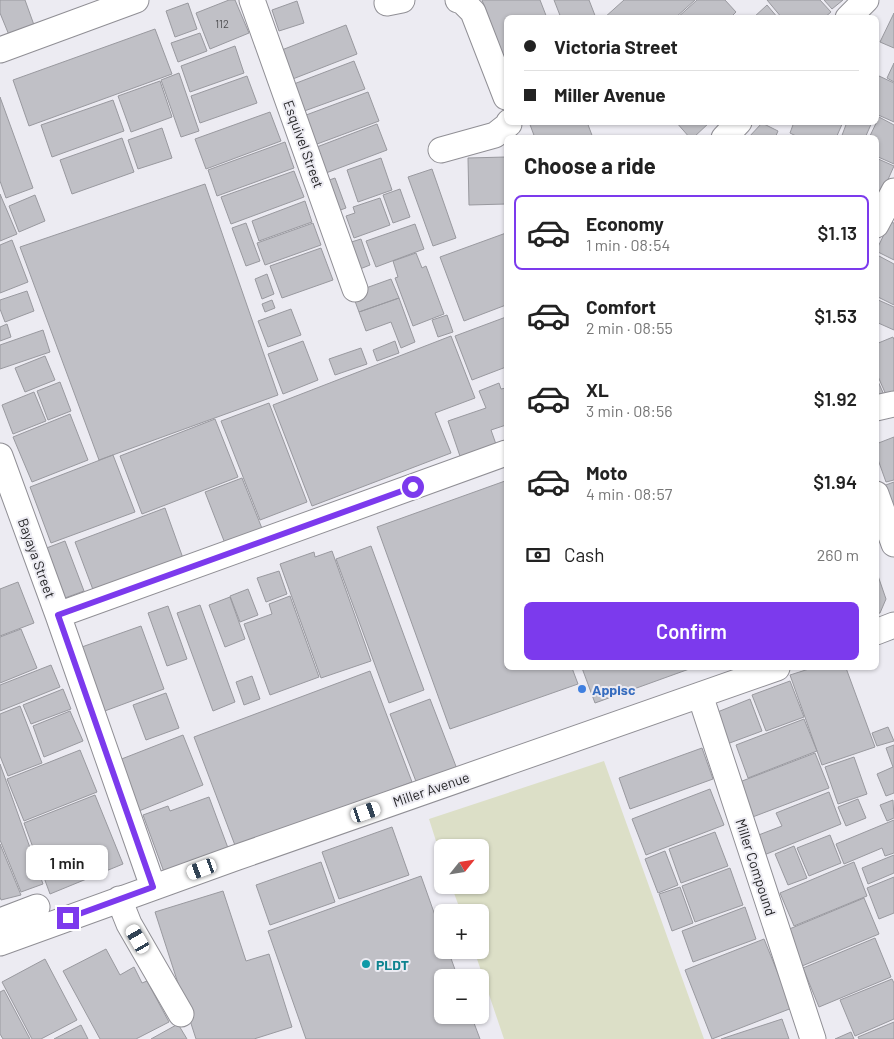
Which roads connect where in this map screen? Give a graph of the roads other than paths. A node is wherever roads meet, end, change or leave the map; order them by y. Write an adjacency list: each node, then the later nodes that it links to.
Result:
1 (136, 0): 6 (street)
2 (252, 0): 12 (street, Esquivel Street)
3 (458, 0): 7 (street)
4 (866, 0): 5 (street)
5 (851, 15)
6 (0, 50)
7 (504, 92)
8 (506, 125): 9 (street)
9 (441, 150)
10 (894, 191): 11 (street)
11 (879, 219)
12 (356, 289)
13 (894, 404): 14 (street)
14 (879, 407)
15 (504, 454): 19 (street)
16 (0, 456): 19 (street, Bayaya Street)
17 (879, 502): 18 (street)
18 (894, 544)
19 (58, 615): 24 (street, Bayaya Street)
20 (894, 625): 21 (street)
21 (879, 631)
22 (771, 670): 23 (street, Miller Avenue)
23 (700, 695): 24 (street, Miller Avenue); 30 (street, Miller Compound)
24 (153, 887): 25 (street, Miller Avenue)
25 (120, 899): 28 (street, Miller Avenue); 29 (street)
26 (37, 907): 27 (street)
27 (0, 921)
28 (0, 943)
29 (181, 1014)
30 (813, 1039)

